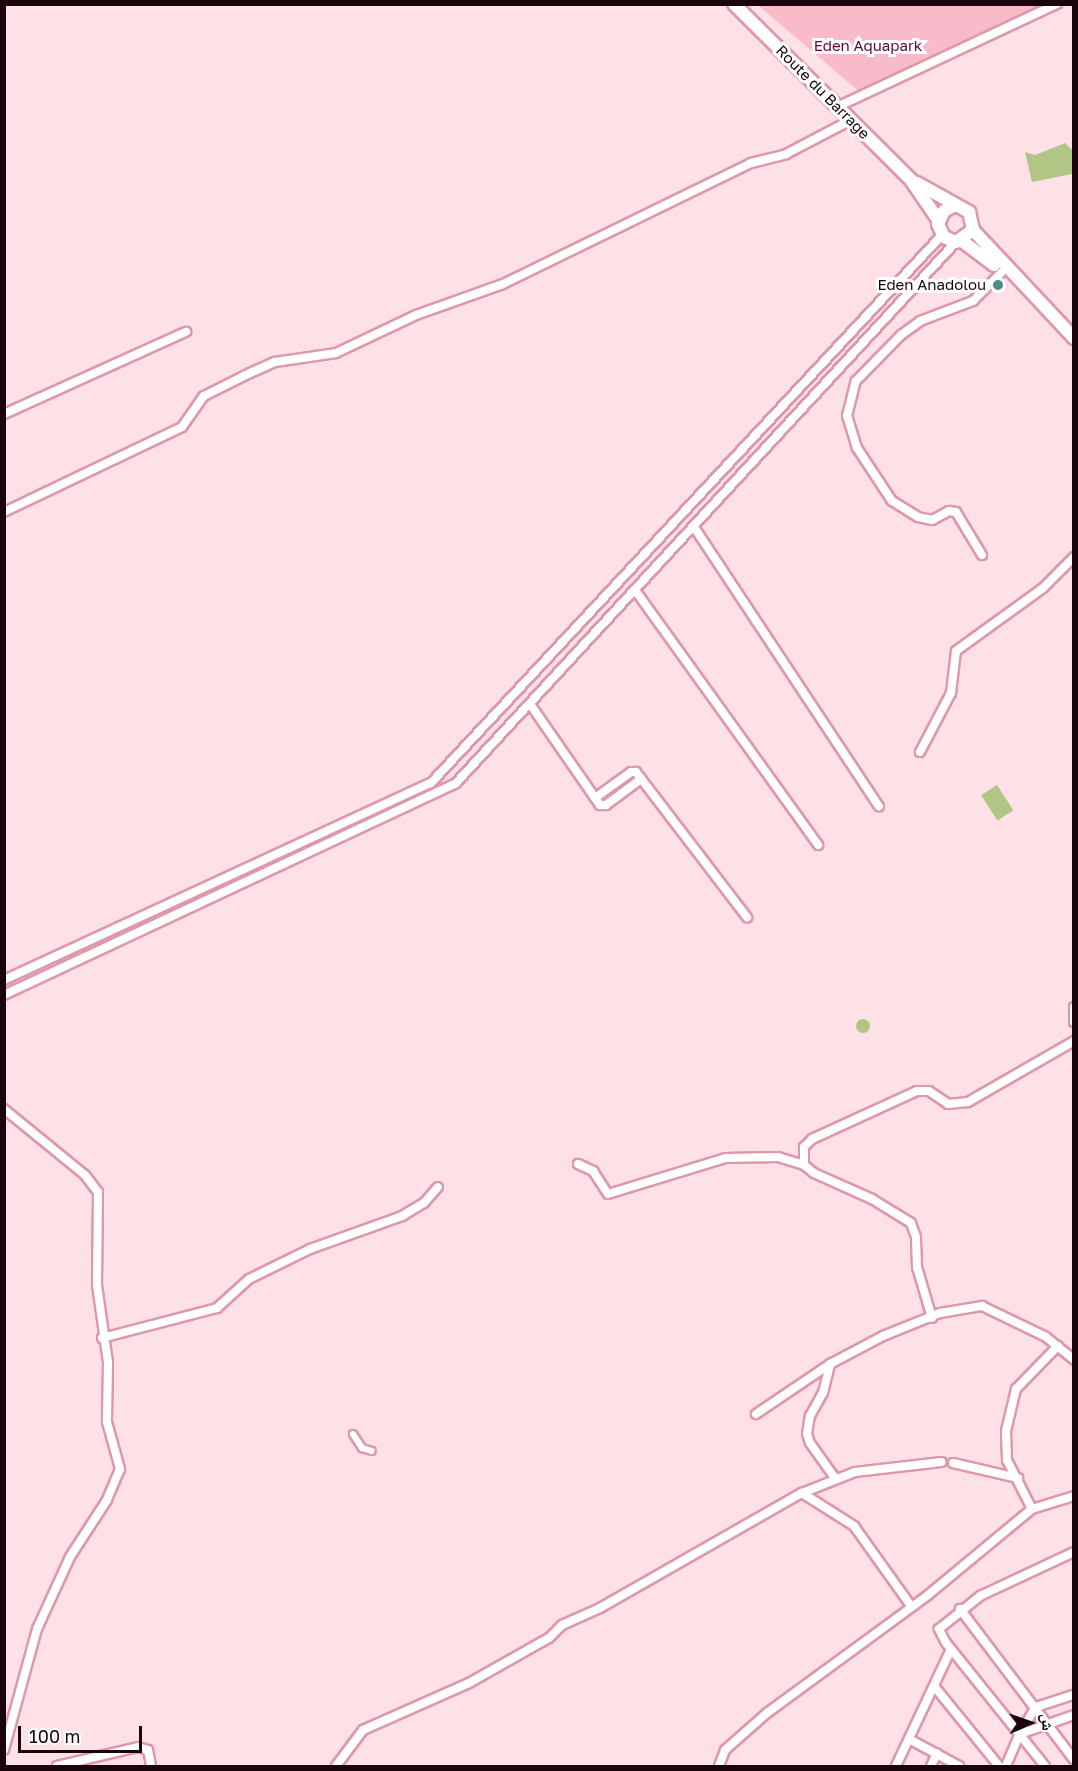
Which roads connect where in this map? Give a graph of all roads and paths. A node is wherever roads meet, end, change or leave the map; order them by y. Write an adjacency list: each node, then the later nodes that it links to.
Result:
1 (734, 4): 3 (main road, Route du Barrage)
2 (1057, 4): 3 (street)
3 (837, 107): 4 (main road, Route du Barrage)
4 (849, 121): 5 (main road, Route du Barrage); 16 (street)
5 (911, 180): 6 (main road, Route du Barrage); 7 (main road, Route du Barrage)
6 (953, 207): 7 (main road); 8 (main road, Route du Barrage)
7 (939, 220): 9 (main road, Route du Barrage)
8 (973, 230): 10 (main road); 12 (main road, Route du Barrage)
9 (942, 235): 10 (main road, Route du Barrage); 26 (street)
10 (959, 241): 11 (main road, Route du Barrage); 17 (street)
11 (1001, 273): 12 (main road, Route du Barrage); 18 (street)
12 (1057, 321): 14 (main road, Route du Barrage)
13 (186, 332): 15 (street)
14 (1074, 338)
15 (4, 414)
16 (4, 512)
17 (694, 528): 20 (street); 23 (street)
18 (982, 555)
19 (1074, 556): 22 (street)
20 (635, 590): 21 (street); 24 (street)
21 (530, 704): 25 (street); 27 (street)
22 (920, 752)
23 (879, 806)
24 (818, 845)
25 (747, 917)
26 (4, 980)
27 (4, 995)
28 (1074, 1007): 29 (street)
29 (1074, 1022)
30 (1074, 1041): 33 (street)
31 (4, 1109): 36 (street)
32 (578, 1164): 33 (street)
33 (804, 1165): 35 (street)
34 (438, 1187): 36 (street)
35 (932, 1318): 37 (street); 39 (street)
36 (102, 1338): 61 (street)
37 (1058, 1346): 38 (street); 46 (street)
38 (1074, 1360)
39 (830, 1364): 40 (street); 45 (street)
40 (756, 1414)
41 (353, 1434): 42 (street)
42 (372, 1452)
43 (941, 1462): 45 (street)
44 (953, 1463): 46 (street)
45 (836, 1478): 47 (street)
46 (1019, 1479): 49 (street)
47 (802, 1493): 51 (street); 66 (street)
48 (1074, 1496): 49 (street)
49 (1032, 1509): 51 (street)
50 (1074, 1552): 52 (street)
51 (911, 1606): 67 (street)
52 (960, 1609): 53 (street); 56 (street)
53 (951, 1649): 54 (street); 59 (street)
54 (934, 1686): 60 (street); 71 (street)
55 (1074, 1695): 56 (street)
56 (1036, 1707): 58 (street); 59 (street)
57 (1074, 1715): 58 (street)
58 (1046, 1723): 59 (street); 63 (street)
59 (1019, 1735): 72 (street); 73 (street)
60 (909, 1740): 62 (street); 68 (street)
61 (4, 1750)
62 (937, 1753): 69 (street); 70 (street)
63 (1074, 1761)
64 (57, 1767): 65 (street)
65 (151, 1767)
66 (336, 1767)
67 (719, 1767)
68 (896, 1767)
69 (931, 1767)
70 (959, 1767)
71 (999, 1767)
72 (1006, 1767)
73 (1045, 1767)

